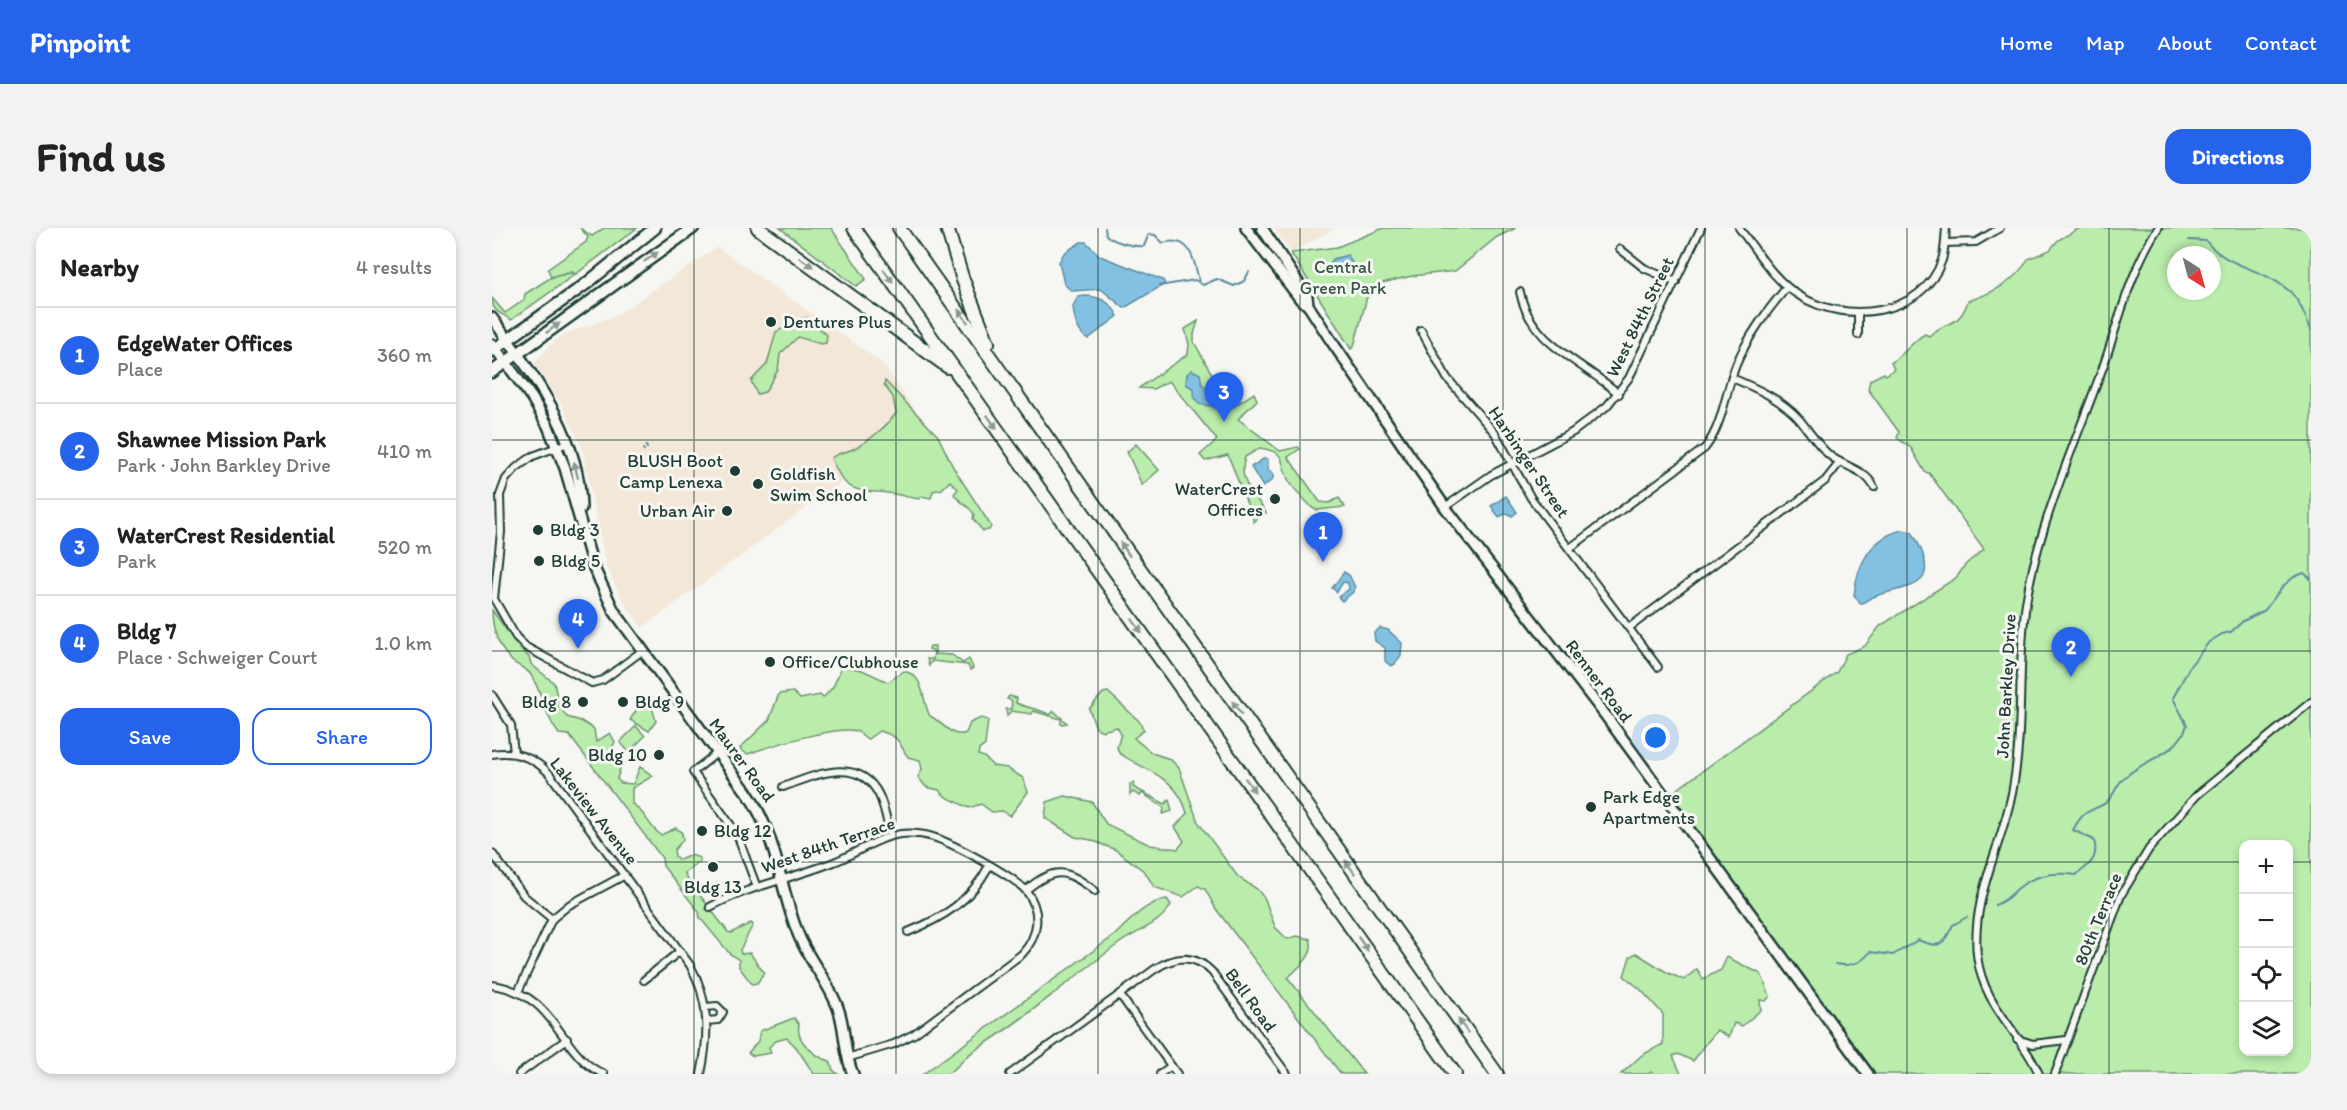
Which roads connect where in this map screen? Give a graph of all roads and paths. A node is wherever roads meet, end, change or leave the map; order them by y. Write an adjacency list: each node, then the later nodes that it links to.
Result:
1 (656, 228): 24 (main road)
2 (693, 228): 26 (main road, one-way to 2)
3 (758, 228): 30 (highway, one-way to 30)
4 (854, 228): 30 (highway, one-way to 30)
5 (899, 228): 28 (highway, one-way to 5)
6 (947, 228): 28 (highway)
7 (1246, 228): 19 (main road, Renner Road)
8 (1262, 228): 19 (main road, Renner Road)
9 (1701, 228): 16 (street, West 84th Street)
10 (1739, 228): 17 (street)
11 (1946, 228): 14 (street)
12 (2000, 228): 14 (street)
13 (2158, 228): 68 (street, John Barkley Drive)
14 (1945, 243): 20 (street)
15 (1620, 249): 16 (street)
16 (1676, 282): 32 (street, West 84th Street)
17 (1787, 287): 20 (street); 31 (street)
18 (1520, 292): 32 (street)
19 (1308, 305): 38 (main road, Renner Road)
20 (1858, 313): 23 (street)
21 (492, 318): 24 (main road, Maurer Road)
22 (1421, 330): 36 (street, Harbinger Street)
23 (1858, 335)
24 (509, 341): 25 (main road); 26 (main road, Maurer Road)
25 (493, 348): 27 (main road, Maurer Road)
26 (517, 354): 27 (main road); 33 (main road, Maurer Road)
27 (505, 363): 29 (main road); 34 (main road, Maurer Road)
28 (997, 364): 82 (highway, one-way to 28)
29 (492, 372)
30 (958, 374): 81 (highway, one-way to 81)
31 (1732, 378): 35 (street); 40 (street)
32 (1619, 394): 36 (street, West 84th Street)
33 (568, 443): 34 (street); 39 (main road, Maurer Road, one-way to 33)
34 (557, 447): 39 (main road, Maurer Road); 42 (street)
35 (1840, 462): 37 (street); 41 (street)
36 (1512, 464): 38 (street, West 84th Street); 40 (street, Harbinger Street)
37 (1874, 486)
38 (1445, 507): 83 (main road, Renner Road)
39 (581, 516): 42 (main road, Maurer Road)
40 (1570, 548): 41 (street, Harbinger Street)
41 (1630, 627): 43 (street, Harbinger Street)
42 (642, 651): 47 (main road, Maurer Road)
43 (1658, 667)
44 (492, 694): 46 (street)
45 (2311, 702): 70 (street, 80th Terrace)
46 (514, 753): 48 (street); 53 (street, Lakeview Avenue)
47 (717, 753): 54 (main road, Maurer Road); 55 (street)
48 (492, 754)
49 (783, 787): 50 (street)
50 (891, 836): 52 (street, West 84th Terrace); 54 (street, West 84th Terrace)
51 (492, 853): 59 (street)
52 (989, 866): 56 (street); 60 (street)
53 (625, 875): 59 (street); 61 (street, Lakeview Avenue)
54 (781, 878): 55 (street, West 84th Terrace); 71 (main road, Maurer Road)
55 (756, 885): 58 (street, West 84th Terrace)
56 (1026, 890): 57 (street); 71 (street)
57 (1095, 891)
58 (710, 907)
59 (552, 919): 64 (street)
60 (908, 932)
61 (680, 951): 62 (street); 66 (street, Lakeview Avenue)
62 (644, 980)
63 (492, 985): 64 (street)
64 (518, 992): 69 (street)
65 (1120, 995): 72 (street); 77 (street, Bell Road); 80 (street, Bell Road)
66 (706, 1007): 67 (street, Lakeview Avenue); 67 (street, Lakeview Avenue)
67 (707, 1021): 75 (street, Lakeview Avenue)
68 (2016, 1038): 70 (street); 84 (street, John Barkley Drive)
69 (567, 1039): 73 (street); 74 (street)
70 (2066, 1040): 85 (street, 80th Terrace)
71 (847, 1058): 76 (main road, Maurer Road)
72 (1171, 1066): 78 (street); 79 (street)
73 (600, 1073)
74 (519, 1074)
75 (701, 1074)
76 (853, 1074)
77 (1010, 1074)
78 (1160, 1074)
79 (1177, 1074)
80 (1287, 1074)
81 (1455, 1074)
82 (1497, 1074)
83 (1868, 1074)
84 (2039, 1074)
85 (2055, 1074)

